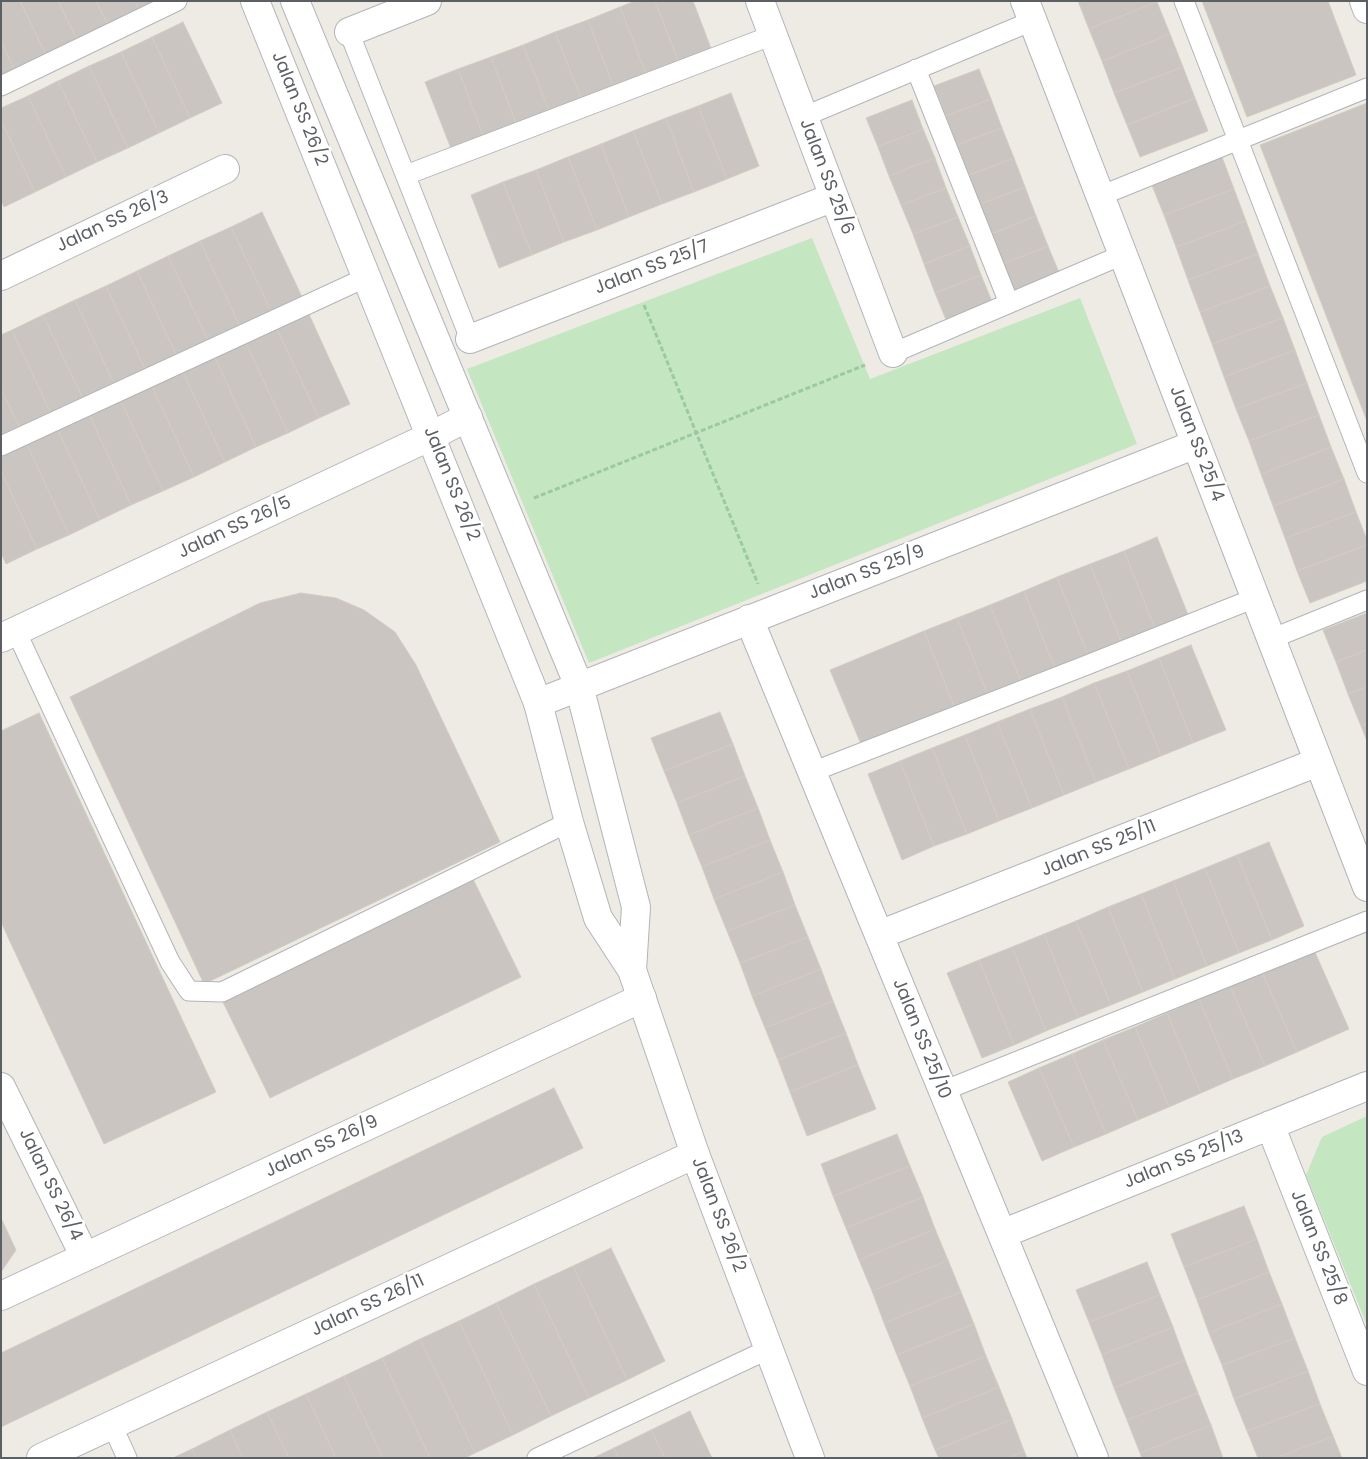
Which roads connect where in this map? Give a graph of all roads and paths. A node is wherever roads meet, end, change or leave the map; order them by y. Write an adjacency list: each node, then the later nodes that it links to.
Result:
1 (177, 1): 13 (lane)
2 (255, 1): 24 (street, Jalan SS 26/2)
3 (295, 1): 28 (street, Jalan SS 26/2)
4 (427, 1): 10 (street)
5 (760, 1): 11 (street, Jalan SS 25/6)
6 (1184, 1): 16 (lane)
7 (1364, 1): 8 (street)
8 (1367, 9)
9 (1028, 11): 12 (lane); 19 (street, Jalan SS 25/4)
10 (349, 32): 18 (lane)
11 (773, 35): 15 (street, Jalan SS 25/6); 18 (lane)
12 (916, 68): 15 (lane); 25 (lane)
13 (1, 86)
14 (1367, 88): 16 (lane)
15 (803, 116): 20 (street, Jalan SS 25/6)
16 (1238, 140): 19 (lane); 33 (lane)
17 (225, 169): 22 (street, Jalan SS 26/3)
18 (406, 175): 26 (lane)
19 (1100, 196): 21 (street, Jalan SS 25/4)
20 (834, 197): 23 (street, Jalan SS 25/7); 27 (street, Jalan SS 25/6)
21 (1122, 255): 25 (lane); 31 (street, Jalan SS 25/4)
22 (1, 276)
23 (632, 276): 26 (street, Jalan SS 25/7); 29 (path)
24 (367, 277): 30 (street, Jalan SS 26/2); 32 (lane)
25 (1009, 303): 27 (lane)
26 (470, 339)
27 (893, 353): 29 (path)
28 (468, 417): 30 (street, Jalan SS 26/5); 34 (street, Jalan SS 26/2)
29 (696, 433): 34 (path); 37 (path)
30 (431, 436): 38 (street, Jalan SS 26/5); 41 (street, Jalan SS 26/2)
31 (1196, 444): 35 (street, Jalan SS 25/4); 37 (street, Jalan SS 25/9)
32 (1, 446)
33 (1367, 473)
34 (506, 509): 40 (street, Jalan SS 26/2)
35 (1255, 598): 39 (street, Jalan SS 25/4); 43 (lane)
36 (1367, 600): 39 (lane)
37 (759, 616): 40 (street, Jalan SS 25/9); 43 (street, Jalan SS 25/10)
38 (9, 634): 44 (lane)
39 (1271, 640): 42 (street, Jalan SS 25/4)
40 (579, 686): 41 (street, Jalan SS 25/9); 48 (street, Jalan SS 26/2)
41 (538, 703): 44 (street, Jalan SS 26/2)
42 (1318, 762): 45 (street, Jalan SS 25/4); 47 (street, Jalan SS 25/11)
43 (812, 772): 47 (street, Jalan SS 25/10)
44 (569, 822): 48 (street, Jalan SS 26/2)
45 (1367, 887)
46 (1367, 921): 52 (lane)
47 (879, 936): 52 (street, Jalan SS 25/10)
48 (632, 970): 49 (street, Jalan SS 26/2)
49 (642, 998): 54 (street, Jalan SS 26/2); 56 (street, Jalan SS 26/9)
50 (1367, 1086): 53 (street, Jalan SS 25/13)
51 (1, 1087): 56 (street, Jalan SS 26/4)
52 (943, 1091): 55 (street, Jalan SS 25/10)
53 (1270, 1125): 55 (street, Jalan SS 25/13); 59 (street, Jalan SS 25/8)
54 (695, 1154): 58 (street, Jalan SS 26/2); 60 (street, Jalan SS 26/11)
55 (1002, 1234): 65 (street, Jalan SS 25/10)
56 (85, 1257): 57 (street, Jalan SS 26/9)
57 (1, 1296)
58 (769, 1349): 63 (lane); 64 (street, Jalan SS 26/2)
59 (1367, 1371)
60 (112, 1425): 61 (street, Jalan SS 26/11); 62 (lane)
61 (41, 1458)
62 (128, 1458)
63 (537, 1458)
64 (810, 1458)
65 (1094, 1458)

